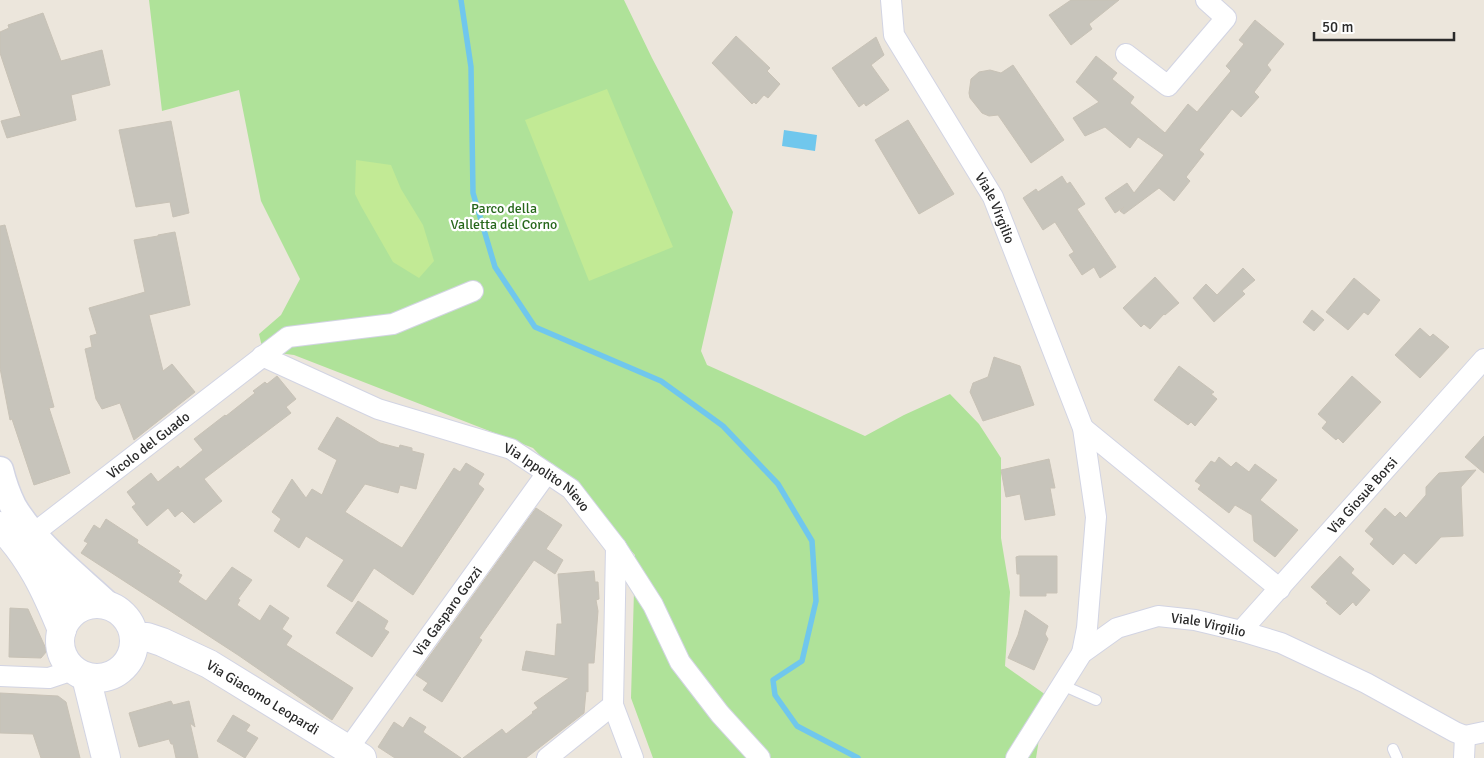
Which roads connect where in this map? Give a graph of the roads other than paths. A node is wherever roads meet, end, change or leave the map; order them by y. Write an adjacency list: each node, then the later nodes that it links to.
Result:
1 (891, 0): 7 (street, Viale Virgilio)
2 (1206, 0): 3 (street)
3 (1126, 54)
4 (473, 291): 5 (street, Vicolo del Guado)
5 (262, 356): 8 (street, Via Ippolito Nievo); 11 (street, Vicolo del Guado)
6 (1484, 358): 13 (street, Via Giosuè Borsi)
7 (1083, 428): 13 (street, Viale Virgilio); 18 (street, Viale Virgilio)
8 (547, 473): 12 (street, Via Ippolito Nievo); 25 (street, Via Gasparo Gozzi)
9 (2, 482): 11 (street)
10 (0, 526): 15 (main road)
11 (39, 539): 14 (street); 15 (street)
12 (616, 547): 23 (street); 29 (street, Via Ippolito Nievo)
13 (1280, 589): 16 (street, Via Giosuè Borsi)
14 (109, 606): 15 (main road); 17 (main road)
15 (68, 621): 20 (main road)
16 (1241, 631): 18 (street, Viale Virgilio); 24 (street, Viale Virgilio)
17 (133, 646): 20 (main road); 25 (main road, Via Giacomo Leopardi)
18 (1082, 653): 21 (street)
19 (0, 676): 20 (street)
20 (79, 676): 26 (main road)
21 (1062, 685): 22 (lane); 30 (street)
22 (1096, 700)
23 (612, 705): 27 (street); 28 (street)
24 (1474, 734): 31 (street, Viale Virgilio)
25 (355, 753)
26 (106, 758)
27 (547, 758)
28 (632, 758)
29 (760, 758)
30 (1016, 758)
31 (1464, 758)

